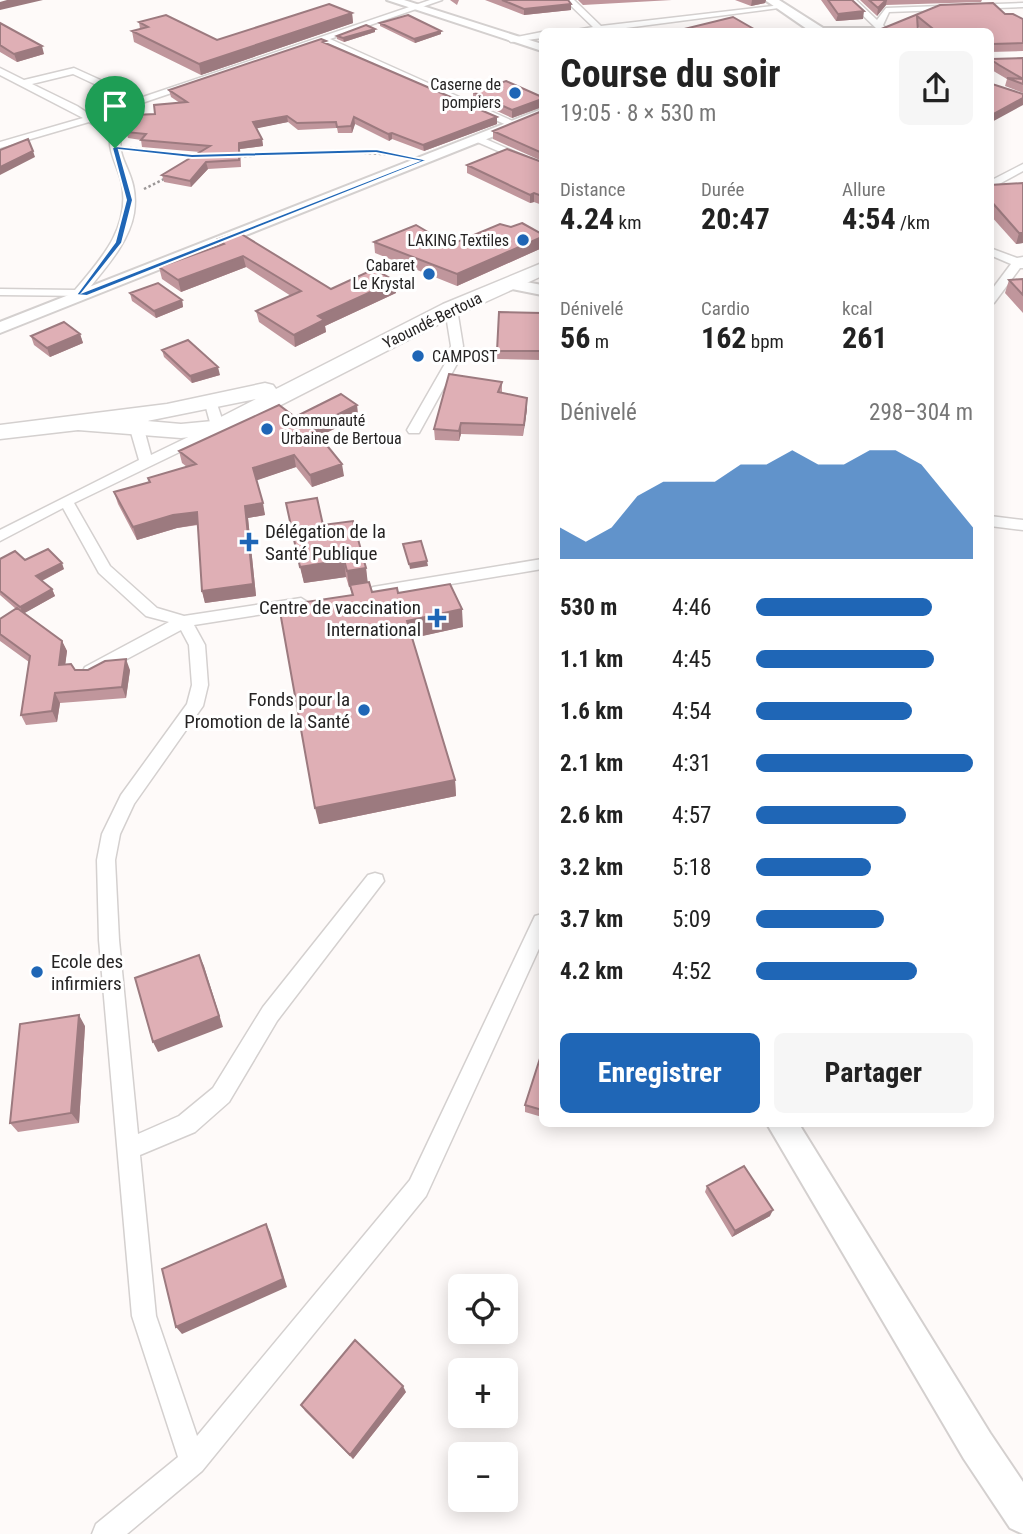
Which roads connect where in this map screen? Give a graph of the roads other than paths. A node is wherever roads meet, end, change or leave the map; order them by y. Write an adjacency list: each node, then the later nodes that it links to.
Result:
1 (393, 0): 9 (street)
2 (439, 0): 9 (street)
3 (569, 0): 12 (street)
4 (771, 0): 8 (street)
5 (851, 0): 14 (street)
6 (890, 0): 10 (street)
7 (1016, 3): 10 (street); 11 (street)
8 (782, 7): 12 (street); 13 (street)
9 (414, 8): 17 (street); 18 (street)
10 (886, 10): 15 (street)
11 (1023, 14)
12 (599, 28)
13 (814, 28)
14 (877, 28)
15 (880, 28)
16 (539, 34): 18 (street)
17 (321, 38): 22 (street); 25 (street)
18 (511, 38): 19 (street)
19 (539, 47)
20 (0, 71): 21 (street)
21 (23, 83): 22 (street); 24 (street)
22 (139, 101): 26 (street)
23 (539, 114): 25 (street)
24 (90, 119): 26 (street); 28 (street)
25 (514, 125): 27 (street)
26 (115, 135): 38 (street)
27 (478, 139): 29 (street); 38 (street)
28 (0, 145)
29 (539, 166)
30 (1023, 167): 31 (street)
31 (994, 184)
32 (994, 253): 33 (street)
33 (1021, 263): 39 (street)
34 (539, 270): 35 (highway, Yaoundé-Bertoua)
35 (503, 287): 36 (street); 40 (highway, Yaoundé-Bertoua)
36 (539, 289)
37 (0, 292): 38 (street)
38 (81, 294): 41 (street)
39 (994, 296)
40 (451, 309): 42 (highway, Yaoundé-Bertoua); 46 (street)
41 (0, 328)
42 (322, 374): 43 (highway, Yaoundé-Bertoua); 45 (highway, Yaoundé-Bertoua)
43 (211, 404): 44 (highway, Yaoundé-Bertoua); 45 (street)
44 (141, 422): 45 (highway); 47 (highway); 48 (street)
45 (218, 428): 48 (street)
46 (414, 430)
47 (0, 432)
48 (147, 463): 49 (street)
49 (66, 501): 52 (street); 56 (street)
50 (994, 521): 51 (street)
51 (1023, 525)
52 (0, 536)
53 (539, 564): 54 (street)
54 (359, 594)
55 (319, 601): 56 (street)
56 (184, 621): 57 (street); 61 (street)
57 (86, 674)
58 (374, 881): 61 (street)
59 (539, 928): 62 (street)
60 (784, 1127): 63 (street)
61 (128, 1149): 62 (street)
62 (193, 1462): 64 (street)
63 (1023, 1516)
64 (106, 1534)

